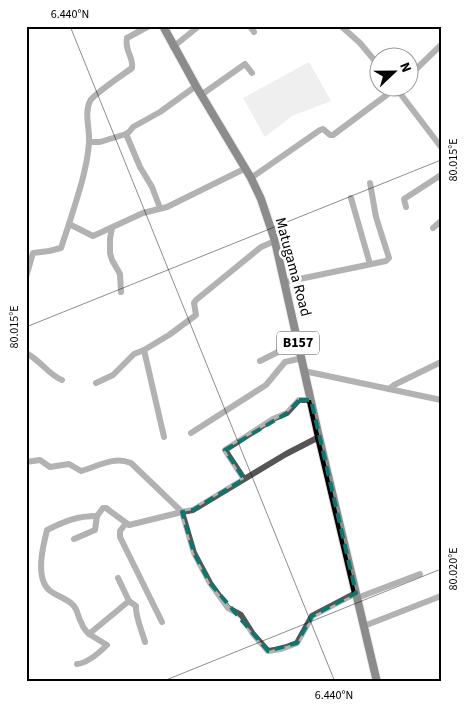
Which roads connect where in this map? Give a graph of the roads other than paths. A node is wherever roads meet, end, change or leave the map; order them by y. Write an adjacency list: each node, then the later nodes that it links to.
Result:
1 (149, 26): 15 (street)
2 (162, 26): 6 (main road, Matugama Road / B157)
3 (199, 26): 6 (street)
4 (341, 26): 7 (street)
5 (441, 45): 8 (street)
6 (173, 47): 10 (main road, Matugama Road / B157)
7 (370, 55)
8 (420, 65)
9 (252, 73): 11 (street)
10 (196, 86): 11 (main road, Matugama Road / B157); 14 (street)
11 (201, 94): 17 (main road, Matugama Road / B157)
12 (383, 98): 19 (street)
13 (404, 98): 16 (street)
14 (126, 134): 15 (street); 23 (street)
15 (89, 142): 25 (street)
16 (441, 147)
17 (246, 168): 19 (main road, Matugama Road / B157); 23 (street)
18 (441, 175): 22 (street)
19 (252, 178): 28 (main road, Matugama Road / B157)
20 (370, 183): 29 (street)
21 (351, 198): 29 (street)
22 (406, 207)
23 (160, 208): 26 (street)
24 (441, 221): 27 (street)
25 (69, 224): 26 (street); 30 (street)
26 (112, 228): 32 (street)
27 (433, 228)
28 (275, 241): 31 (main road, Matugama Road / B157); 34 (street)
29 (370, 264): 31 (street)
30 (26, 276)
31 (285, 282): 33 (main road, Matugama Road / B157)
32 (121, 292)
33 (298, 342): 36 (main road, Matugama Road / B157); 37 (street)
34 (144, 350): 41 (street); 46 (street)
35 (26, 353): 40 (street)
36 (302, 358): 39 (main road, Matugama Road / B157); 45 (street)
37 (260, 361)
38 (441, 362): 42 (street)
39 (304, 371): 42 (street); 43 (main road, Matugama Road / B157)
40 (62, 380)
41 (96, 383)
42 (390, 390): 44 (street)
43 (311, 400): 47 (main road, Matugama Road / B157); 49 (street)
44 (441, 400)
45 (191, 433)
46 (164, 437)
47 (318, 438): 49 (street); 56 (main road, Matugama Road / B157)
48 (26, 462): 50 (street)
49 (244, 479): 50 (street)
50 (182, 512): 52 (street); 56 (street)
51 (97, 516): 52 (street); 53 (street); 61 (street)
52 (126, 524): 59 (street)
53 (74, 539)
54 (420, 574): 56 (street)
55 (118, 578): 58 (street)
56 (356, 595): 60 (main road, Matugama Road / B157)
57 (441, 596): 60 (street)
58 (129, 601): 61 (street); 62 (street)
59 (162, 622)
60 (364, 626): 64 (main road, Matugama Road / B157)
61 (89, 634): 63 (street)
62 (145, 642)
63 (77, 664)
64 (377, 682)

